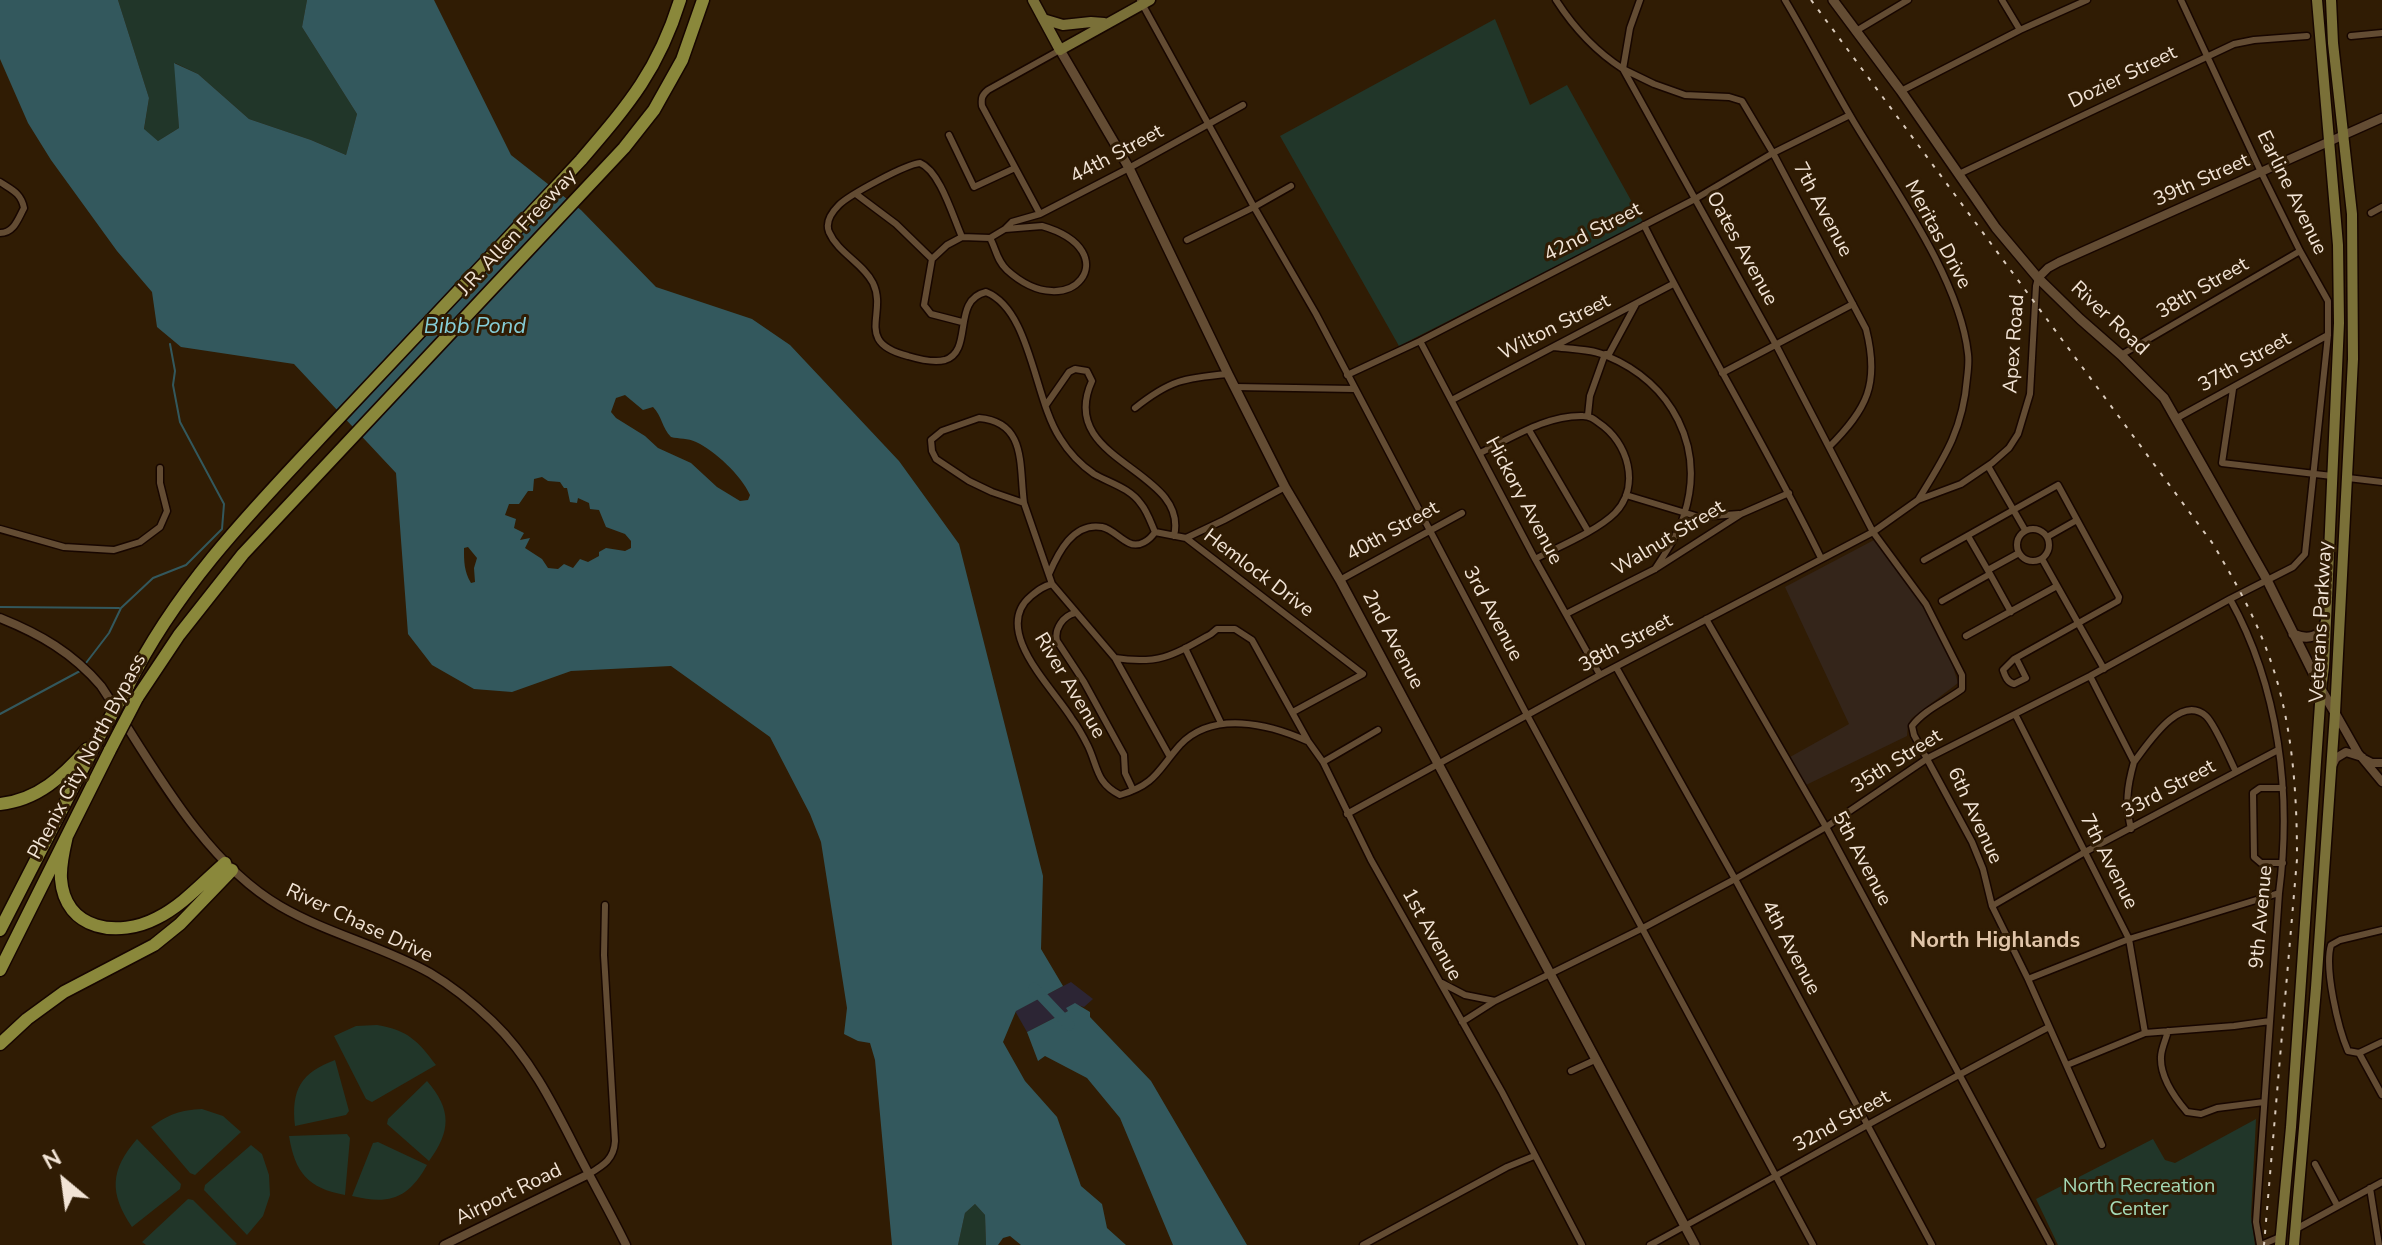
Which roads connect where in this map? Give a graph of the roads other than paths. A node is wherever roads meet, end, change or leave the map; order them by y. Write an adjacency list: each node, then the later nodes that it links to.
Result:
1 (680, 0): 79 (highway, J.R. Allen Freeway)
2 (705, 0): 83 (highway, J.R. Allen Freeway)
3 (1033, 0): 15 (main road)
4 (1556, 0): 25 (street, Oates Avenue)
5 (1640, 0): 25 (street)
6 (1785, 0): 28 (street, Meritas Drive)
7 (1833, 0): 18 (main road, River Road)
8 (1908, 0): 18 (street)
9 (2002, 0): 17 (street)
10 (2087, 0): 17 (street)
11 (2181, 0): 24 (street, Earline Avenue)
12 (2317, 0): 33 (main road, Veterans Parkway)
13 (2331, 0): 32 (main road, Veterans Parkway)
14 (1144, 1): 16 (main road); 30 (street, 3rd Avenue)
15 (1043, 19): 16 (main road); 19 (main road)
16 (1100, 24): 19 (main road); 23 (main road)
17 (2020, 30): 26 (street)
18 (1856, 31): 26 (main road, River Road)
19 (1050, 32): 23 (main road)
20 (2382, 33): 22 (street)
21 (2307, 36): 24 (street, Dozier Street)
22 (2351, 36)
23 (1060, 50): 35 (street); 36 (main road, 2nd Avenue)
24 (2208, 55): 37 (street, Earline Avenue); 38 (street, Dozier Street)
25 (1623, 69): 34 (street, 7th Avenue); 42 (street, Oates Avenue)
26 (1901, 91): 38 (main road, River Road)
27 (1243, 105): 30 (street, 44th Street)
28 (1850, 115): 34 (street, 42nd Street); 91 (street, Meritas Drive)
29 (2382, 118): 32 (street, 39th Street)
30 (1209, 122): 36 (street, 44th Street); 43 (street, 3rd Avenue)
31 (949, 135): 35 (street)
32 (2343, 135): 33 (street, 39th Street); 86 (main road, Veterans Parkway)
33 (2328, 142): 37 (street, 39th Street); 85 (main road, Veterans Parkway)
34 (1773, 153): 42 (street, 42nd Street); 58 (street, 7th Avenue)
35 (1015, 168): 46 (street)
36 (1129, 168): 46 (street, 44th Street); 67 (main road, 2nd Avenue)
37 (2261, 172): 53 (street, Earline Avenue); 55 (street, 39th Street)
38 (1959, 174): 55 (main road, River Road)
39 (0, 182): 49 (street)
40 (1291, 186): 43 (street)
41 (856, 194): 50 (street); 54 (street); 59 (street)
42 (1695, 199): 47 (street, 42nd Street); 62 (street, Oates Avenue)
43 (1254, 207): 52 (street); 68 (street, 3rd Avenue)
44 (2382, 207): 45 (street)
45 (2371, 213)
46 (1040, 214): 48 (street, 44th Street)
47 (1644, 225): 56 (street); 61 (street, 42nd Street)
48 (1005, 229): 51 (street); 51 (street)
49 (0, 233)
50 (962, 237): 51 (street); 54 (street)
51 (990, 238)
52 (1187, 240)
53 (2300, 251): 60 (street, Earline Avenue); 65 (street, 38th Street)
54 (932, 259): 59 (street)
55 (2038, 278): 65 (main road, River Road); 81 (street, Apex Road)
56 (1673, 284): 57 (street, Wilton Street); 66 (street)
57 (1636, 304): 63 (street, Wilton Street); 64 (street)
58 (1853, 304): 62 (street); 78 (street, 7th Avenue)
59 (962, 322): 73 (street)
60 (2328, 335): 71 (street, 37th Street); 84 (street, Earline Avenue)
61 (1420, 341): 68 (street, 42nd Street); 72 (street, Hickory Avenue)
62 (1776, 345): 66 (street); 78 (street, Oates Avenue)
63 (1553, 347): 64 (street); 72 (street, Wilton Street)
64 (1605, 354): 75 (street); 95 (street)
65 (2121, 355): 76 (main road, River Road)
66 (1722, 373): 89 (street)
67 (1228, 374): 69 (main road, 2nd Avenue); 74 (street)
68 (1347, 375): 70 (street, 3rd Avenue)
69 (1235, 387): 70 (street); 88 (main road, 2nd Avenue)
70 (1354, 389): 99 (street, 3rd Avenue)
71 (2233, 389): 76 (street, 37th Street); 84 (street)
72 (1452, 400): 80 (street, Hickory Avenue)
73 (1046, 405): 102 (street); 104 (street)
74 (1135, 408)
75 (1588, 415): 77 (street); 90 (street)
76 (2177, 418): 117 (main road, River Road)
77 (1529, 430): 80 (street); 101 (street)
78 (1829, 447): 103 (street, Oates Avenue)
79 (307, 452): 147 (highway, Phenix City North Bypass, bridge)
80 (1480, 453): 110 (street, Hickory Avenue)
81 (1988, 466): 91 (street, Apex Road); 93 (street)
82 (160, 468): 98 (street)
83 (325, 468): 166 (highway, Phenix City North Bypass, bridge)
84 (2314, 475): 85 (street); 117 (street, Earline Avenue)
85 (2332, 476): 127 (main road, Veterans Parkway)
86 (2348, 478): 87 (street); 142 (main road, Veterans Parkway)
87 (2382, 482)
88 (1285, 487): 107 (street); 116 (main road, 2nd Avenue)
89 (1789, 493): 96 (street, Walnut Street); 109 (street)
90 (1626, 495): 95 (street); 101 (street)
91 (1918, 500): 103 (street, 38th Street)
92 (1024, 503): 92 (street); 115 (street)
93 (2013, 509): 97 (street); 100 (street); 105 (street)
94 (1462, 513): 99 (street, 40th Street)
95 (1685, 514): 96 (street); 113 (street)
96 (1741, 514): 113 (street, Walnut Street)
97 (2077, 520): 106 (street); 128 (street)
98 (0, 529)
99 (1429, 530): 116 (street, 40th Street); 144 (street, 3rd Avenue)
100 (2025, 530): 106 (street); 108 (street)
101 (1588, 531): 110 (street)
102 (1155, 532): 104 (street, Hemlock Drive); 115 (street)
103 (1873, 532): 109 (street, 38th Street); 151 (street, 6th Avenue)
104 (1174, 536): 107 (street, Hemlock Drive)
105 (1968, 536): 112 (street); 114 (street)
106 (2047, 537): 111 (street)
107 (1186, 538): 141 (street, Hemlock Drive)
108 (2019, 553): 111 (street); 114 (street)
109 (1821, 558): 126 (street, 38th Street)
110 (1535, 559): 124 (street, Hickory Avenue)
111 (2042, 559): 119 (street)
112 (1924, 560)
113 (1655, 569): 124 (street, Walnut Street)
114 (1989, 572): 121 (street); 122 (street)
115 (1049, 575): 118 (street)
116 (1340, 580): 156 (main road, 2nd Avenue)
117 (2267, 580): 120 (street, 35th Street); 129 (main road, River Road)
118 (1052, 584): 123 (street); 161 (street, River Avenue)
119 (2057, 586): 122 (street); 128 (street)
120 (2230, 599): 136 (street, 35th Street); 149 (street, 9th Avenue)
121 (1942, 601)
122 (2011, 612): 130 (street)
123 (1075, 613): 132 (street); 161 (street)
124 (1566, 614): 137 (street, Hickory Avenue)
125 (0, 618): 169 (street, River Chase Drive)
126 (1706, 619): 134 (street, 38th Street); 164 (street, 5th Avenue)
127 (2326, 619): 129 (main road); 140 (main road, Veterans Parkway)
128 (2078, 624): 133 (street); 136 (street)
129 (2293, 634): 140 (main road, River Road)
130 (1966, 636)
131 (1185, 648): 132 (street); 141 (street, 1st Avenue); 145 (street)
132 (1115, 658): 150 (street)
133 (2016, 658): 135 (street); 139 (street)
134 (1616, 667): 137 (street, 38th Street); 170 (street, 4th Avenue)
135 (2022, 669): 139 (street); 139 (street)
136 (2104, 669): 138 (street, 35th Street)
137 (1600, 675): 144 (street, 38th Street)
138 (2090, 676): 143 (street, 35th Street); 154 (street)
139 (2006, 678)
140 (2321, 689): 142 (main road, River Road); 208 (main road, Veterans Parkway)
141 (1293, 712): 148 (street, 1st Avenue)
142 (2335, 713): 152 (street); 157 (main road, Veterans Parkway)
143 (2015, 714): 151 (street, 35th Street); 167 (street, 7th Avenue)
144 (1527, 715): 156 (street, 38th Street); 174 (street, 3rd Avenue)
145 (1221, 723): 148 (street); 150 (street)
146 (1378, 730): 153 (street)
147 (100, 735): 162 (highway); 175 (highway, Phenix City North Bypass)
148 (1308, 741): 153 (street, 1st Avenue)
149 (2278, 750): 158 (street, 33rd Street); 160 (street, 9th Avenue)
150 (1170, 757): 161 (street)
151 (1928, 758): 164 (street, 35th Street); 173 (street, 6th Avenue)
152 (2363, 758): 155 (street); 157 (street); 159 (street)
153 (1323, 762): 163 (street, 1st Avenue)
154 (2134, 762): 158 (street); 165 (street)
155 (2382, 763)
156 (1438, 764): 163 (street, 38th Street); 179 (main road, 2nd Avenue)
157 (2332, 766): 207 (main road, Veterans Parkway)
158 (2236, 772): 165 (street, 33rd Street)
159 (2382, 782)
160 (2283, 788): 168 (street, 9th Avenue); 168 (street)
161 (1133, 790)
162 (0, 804)
163 (1347, 814): 181 (street, 1st Avenue)
164 (1826, 827): 170 (street, 35th Street); 194 (street, 5th Avenue)
165 (2131, 829): 167 (street, 33rd Street)
166 (67, 836): 169 (highway); 178 (highway, Phenix City North Bypass)
167 (2085, 852): 173 (street, 33rd Street); 177 (street, 7th Avenue)
168 (2283, 863): 171 (street, 9th Avenue)
169 (228, 866): 189 (highway); 201 (street, River Chase Drive)
170 (1735, 879): 174 (street, 35th Street); 197 (street, 4th Avenue)
171 (2279, 893): 177 (street); 183 (street, 9th Avenue)
172 (605, 905): 201 (street)
173 (1992, 906): 180 (street, 6th Avenue)
174 (1643, 928): 179 (street, 35th Street); 202 (street, 3rd Avenue)
175 (0, 930)
176 (2382, 930): 190 (street)
177 (2129, 939): 180 (street); 187 (street, 7th Avenue)
178 (0, 970)
179 (1551, 974): 182 (street, 35th Street); 191 (main road, 2nd Avenue)
180 (2028, 979): 185 (street, 6th Avenue)
181 (1439, 982): 182 (street); 184 (street, 1st Avenue)
182 (1495, 1001): 184 (street, 35th Street)
183 (2270, 1021): 186 (street); 196 (street, 9th Avenue)
184 (1462, 1022): 199 (street, 1st Avenue)
185 (2049, 1027): 192 (street, 6th Avenue); 194 (street, 32nd Street)
186 (2168, 1031): 187 (street); 196 (street)
187 (2145, 1033): 192 (street)
188 (2382, 1042): 190 (street)
189 (0, 1044)
190 (2359, 1053): 195 (street)
191 (1597, 1059): 193 (street); 206 (main road, 2nd Avenue)
192 (2067, 1065): 198 (street, 6th Avenue)
193 (1571, 1071)
194 (1958, 1074): 197 (street, 32nd Street); 217 (street, 5th Avenue)
195 (2382, 1095)
196 (2264, 1102): 218 (street, 9th Avenue)
197 (1867, 1126): 202 (street, 32nd Street); 216 (street, 4th Avenue)
198 (2102, 1145)
199 (1534, 1156): 211 (street); 212 (street, 1st Avenue)
200 (2315, 1164): 205 (street)
201 (589, 1174): 209 (street, Airport Road); 210 (street)
202 (1777, 1177): 206 (street, 32nd Street); 215 (street, 3rd Avenue)
203 (2382, 1182): 204 (street)
204 (2370, 1188): 205 (street); 220 (street)
205 (2337, 1205): 207 (street)
206 (1685, 1226): 213 (street, 32nd Street); 214 (main road, 2nd Avenue)
207 (2296, 1229): 219 (main road, Veterans Parkway)
208 (2280, 1241): 218 (street)
209 (444, 1245)
210 (626, 1245)
211 (1363, 1245)
212 (1582, 1245)
213 (1650, 1245)
214 (1695, 1245)
215 (1813, 1245)
216 (1932, 1245)
217 (2051, 1245)
218 (2261, 1245)
219 (2294, 1245)
220 (2379, 1245)

